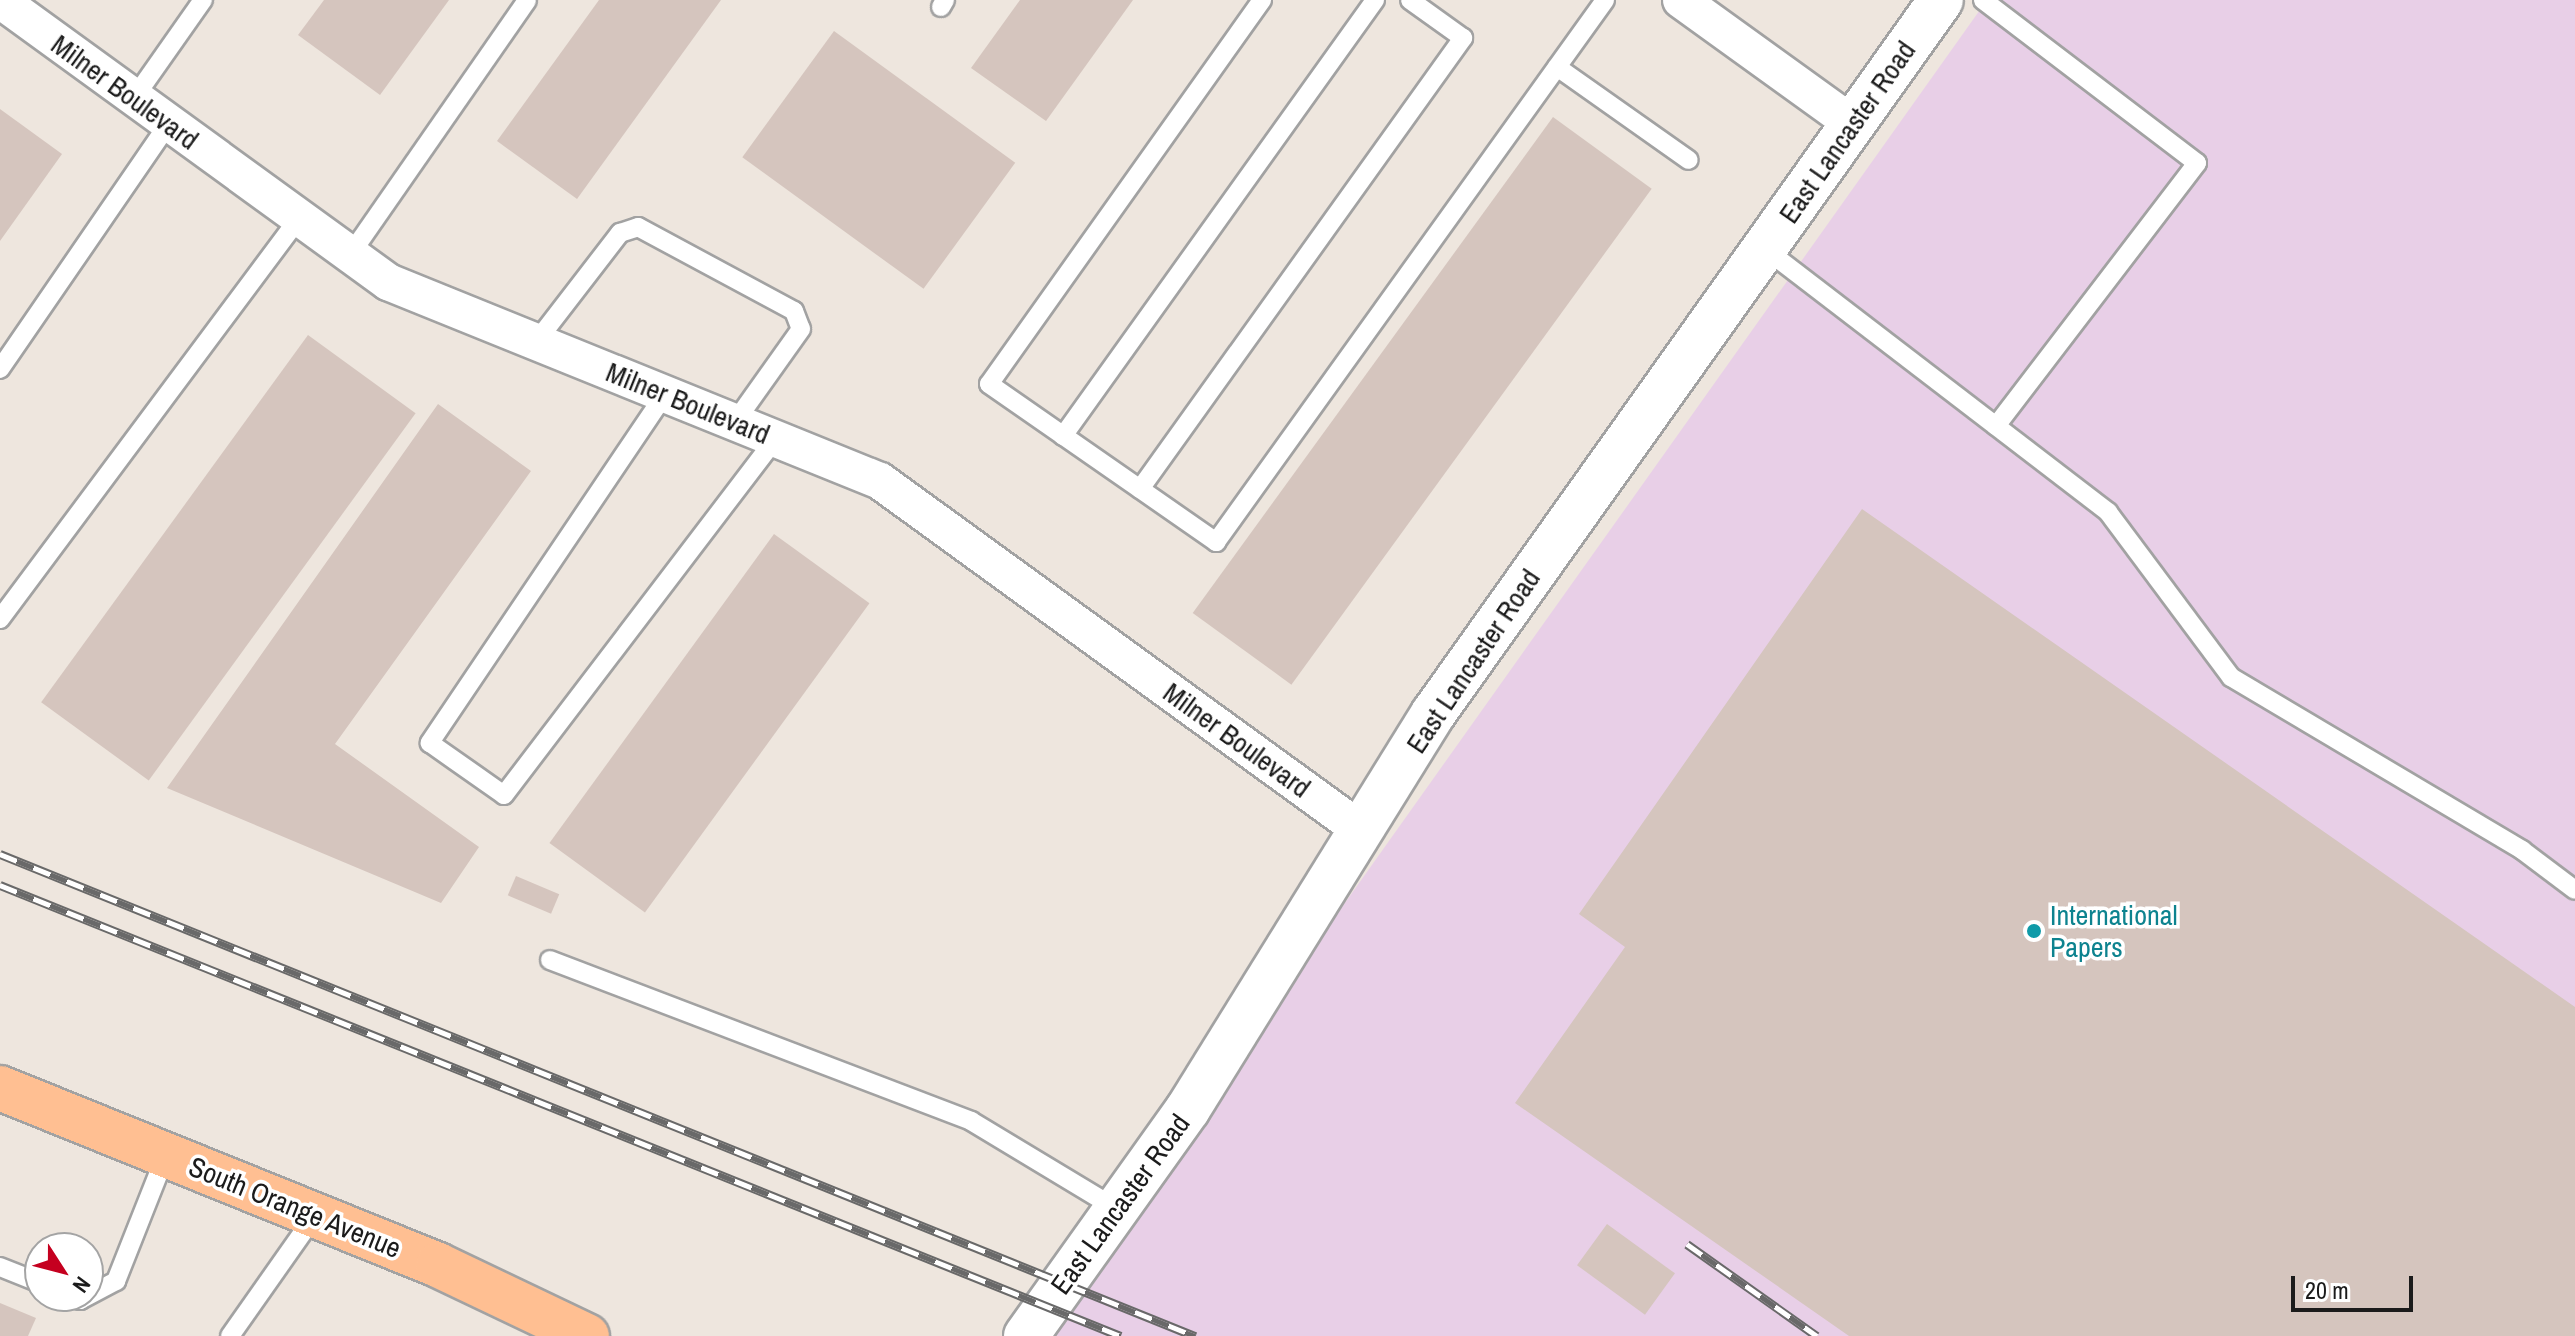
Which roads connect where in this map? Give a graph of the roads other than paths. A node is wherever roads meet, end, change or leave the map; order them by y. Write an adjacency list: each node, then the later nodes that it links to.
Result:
1 (0, 0): 12 (street, Milner Boulevard)
2 (203, 0): 12 (lane)
3 (527, 0): 18 (lane)
4 (1262, 0): 24 (lane)
5 (1375, 0): 24 (lane)
6 (1410, 0): 26 (lane)
7 (1605, 0): 11 (lane)
8 (1681, 0): 14 (street)
9 (1941, 0): 14 (street, East Lancaster Road)
10 (1983, 0): 23 (lane)
11 (1557, 67): 15 (lane); 26 (lane)
12 (134, 98): 13 (street, Milner Boulevard)
13 (169, 123): 16 (street, Milner Boulevard); 20 (lane)
14 (1853, 124): 17 (street, East Lancaster Road)
15 (1689, 160)
16 (299, 218): 18 (street, Milner Boulevard); 27 (lane)
17 (1764, 248): 23 (lane); 28 (street, East Lancaster Road)
18 (350, 255): 19 (street, Milner Boulevard)
19 (536, 342): 21 (street, Milner Boulevard); 22 (lane)
20 (0, 369)
21 (665, 394): 22 (street, Milner Boulevard); 25 (lane)
22 (735, 422): 25 (street, Milner Boulevard)
23 (1996, 426): 29 (lane)
24 (1063, 436): 26 (lane)
25 (775, 439): 28 (street, Milner Boulevard)
26 (1140, 489)
27 (0, 619)
28 (1362, 831): 33 (street, East Lancaster Road)
29 (2575, 890)
30 (550, 960): 33 (lane)
31 (0, 1088): 32 (main road, South Orange Avenue)
32 (166, 1155): 34 (main road, South Orange Avenue); 37 (lane)
33 (1117, 1210): 40 (street, East Lancaster Road)
34 (315, 1215): 38 (lane); 39 (main road, South Orange Avenue)
35 (0, 1267): 36 (lane)
36 (24, 1277)
37 (104, 1287)
38 (230, 1336)
39 (587, 1336)
40 (1026, 1336)

